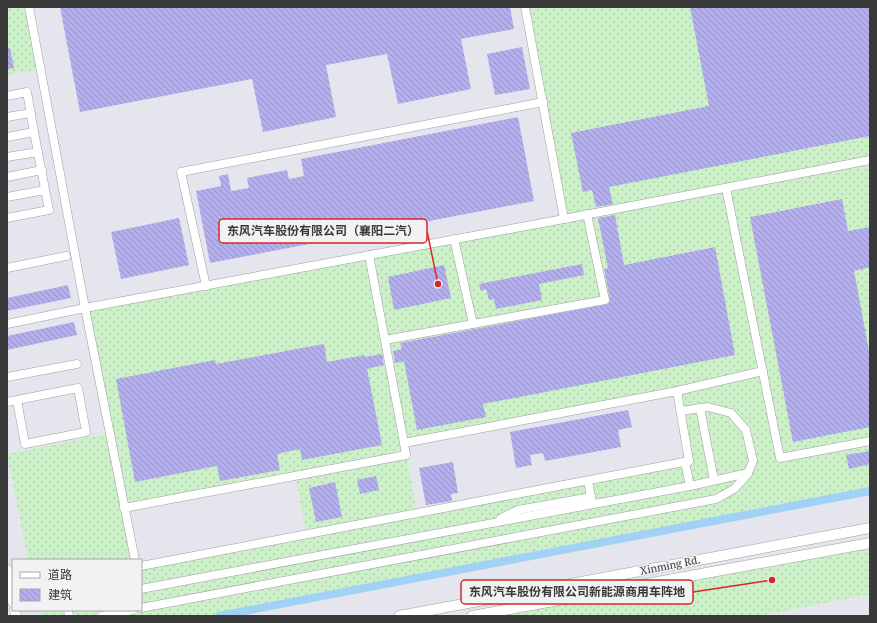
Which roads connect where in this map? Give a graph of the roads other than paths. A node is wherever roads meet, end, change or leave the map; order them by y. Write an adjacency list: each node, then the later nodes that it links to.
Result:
1 (29, 7): 25 (lane)
2 (526, 7): 4 (lane)
3 (7, 96): 5 (lane)
4 (543, 102): 19 (lane); 24 (lane)
5 (31, 112): 6 (lane); 7 (lane)
6 (7, 117)
7 (34, 132): 8 (lane); 9 (lane)
8 (7, 137)
9 (38, 152): 10 (lane); 12 (lane)
10 (7, 157)
11 (870, 160): 14 (lane)
12 (42, 170): 13 (lane); 15 (lane)
13 (7, 177)
14 (726, 188): 17 (lane); 30 (lane)
15 (45, 190): 16 (lane); 18 (lane)
16 (7, 197)
17 (587, 214): 19 (lane); 27 (lane)
18 (7, 218)
19 (564, 219): 20 (lane)
20 (454, 239): 21 (lane); 27 (lane)
21 (369, 255): 24 (lane); 28 (lane)
22 (66, 256): 23 (lane)
23 (7, 268)
24 (206, 286): 25 (lane)
25 (85, 308): 26 (lane); 45 (lane)
26 (7, 324)
27 (472, 324): 28 (lane)
28 (385, 340): 38 (lane)
29 (76, 364): 31 (lane)
30 (762, 372): 32 (lane); 37 (lane)
31 (7, 377)
32 (677, 391): 36 (lane); 38 (lane)
33 (17, 400): 33 (lane); 34 (lane)
34 (7, 402)
35 (700, 408): 36 (lane); 40 (lane); 41 (lane)
36 (680, 411): 39 (lane)
37 (870, 441)
38 (404, 443): 45 (lane)
39 (685, 462): 42 (lane); 43 (lane)
40 (748, 473): 41 (lane); 53 (lane)
41 (714, 480): 43 (lane)
42 (588, 481): 44 (lane); 49 (lane)
43 (690, 486): 44 (lane)
44 (592, 500): 51 (lane)
45 (124, 508): 48 (lane)
46 (870, 528): 56 (main road, Xinming Rd.)
47 (870, 543): 57 (main road, Xinming Rd.)
48 (135, 559)
49 (142, 566)
50 (7, 570): 52 (main road)
51 (142, 589)
52 (12, 597)
53 (142, 608)
54 (128, 611): 55 (lane)
55 (102, 616)
56 (399, 616)
57 (472, 616)

